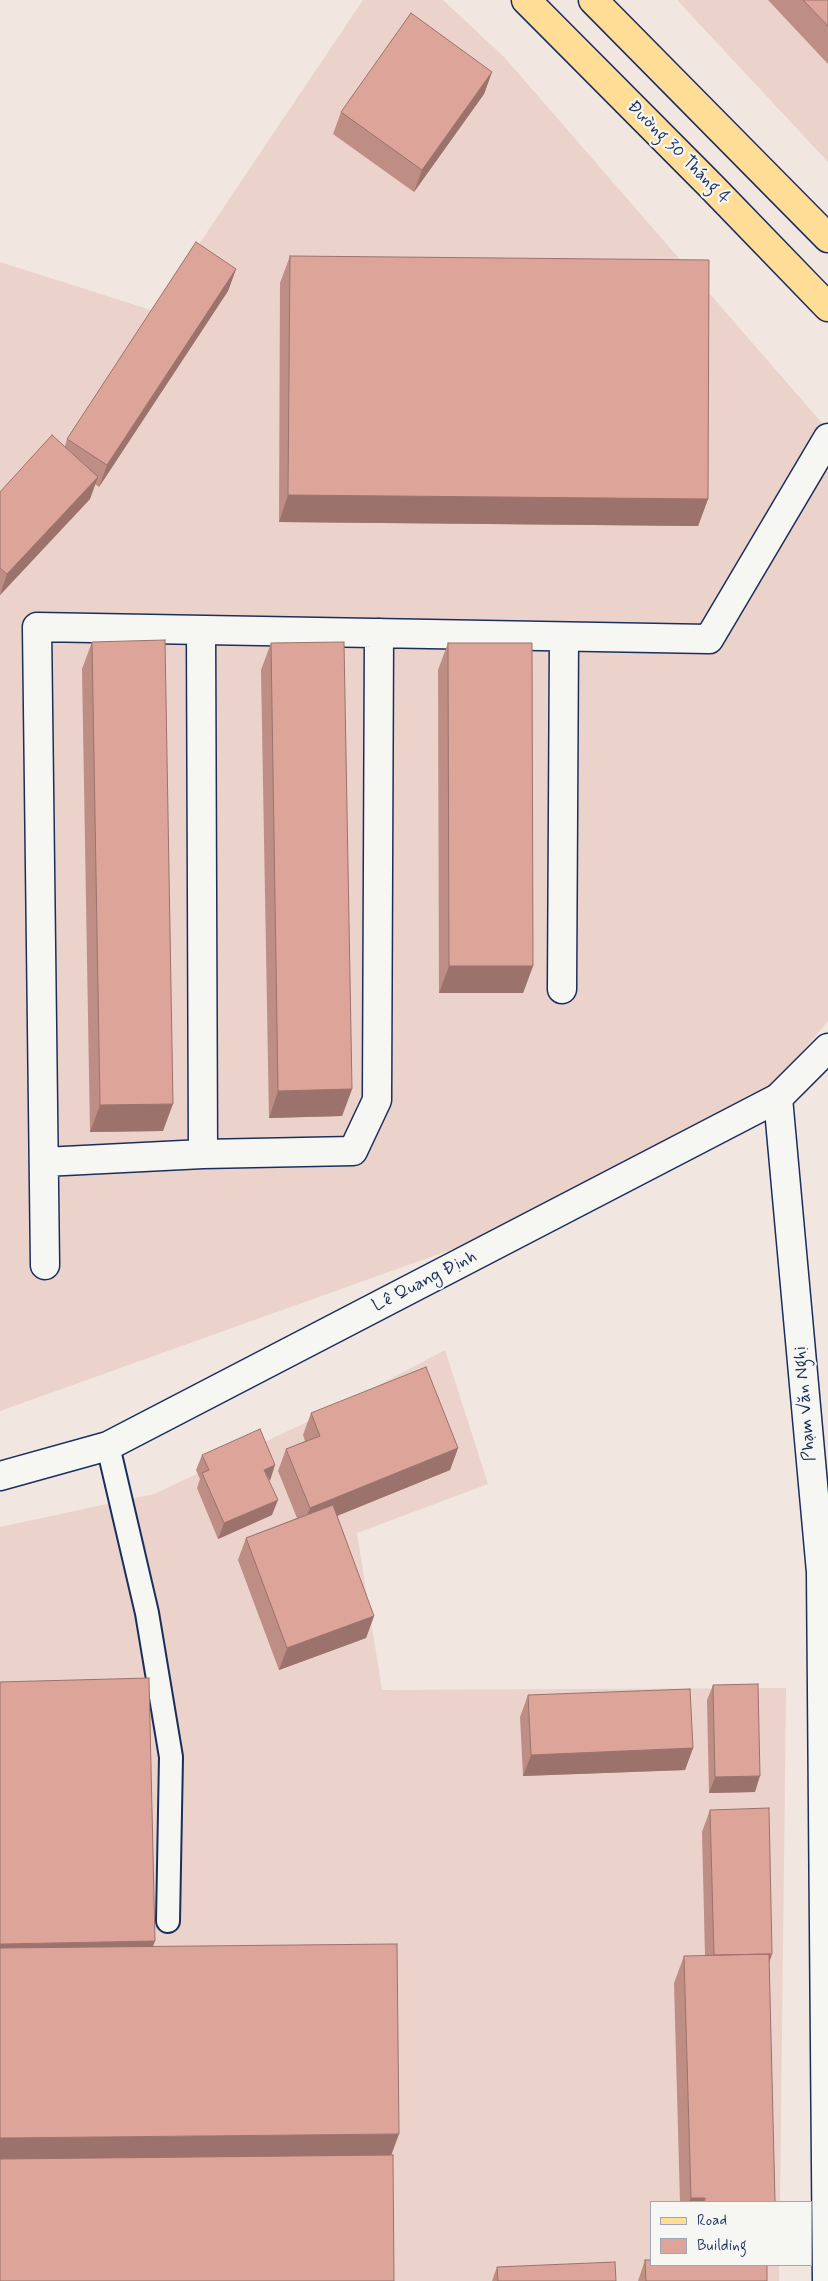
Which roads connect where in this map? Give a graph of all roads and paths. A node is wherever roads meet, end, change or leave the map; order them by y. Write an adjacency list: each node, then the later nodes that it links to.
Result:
1 (526, 0): 4 (main road, Đường 30 Tháng 4)
2 (593, 0): 3 (main road)
3 (828, 238)
4 (828, 307)
5 (828, 438): 8 (street)
6 (201, 630): 7 (street); 12 (street); 13 (street)
7 (379, 633): 8 (street); 12 (street)
8 (564, 637): 9 (street)
9 (562, 989)
10 (828, 1048): 11 (street, Lê Quang Định)
11 (778, 1098): 15 (street, Lê Quang Định); 17 (street, Phạm Văn Nghị)
12 (203, 1154): 13 (street)
13 (44, 1162): 14 (street)
14 (45, 1265)
15 (108, 1446): 16 (street, Lê Quang Định); 18 (lane)
16 (0, 1476)
17 (826, 1749): 19 (street, Phạm Văn Nghị)
18 (168, 1921)
19 (827, 2281)

